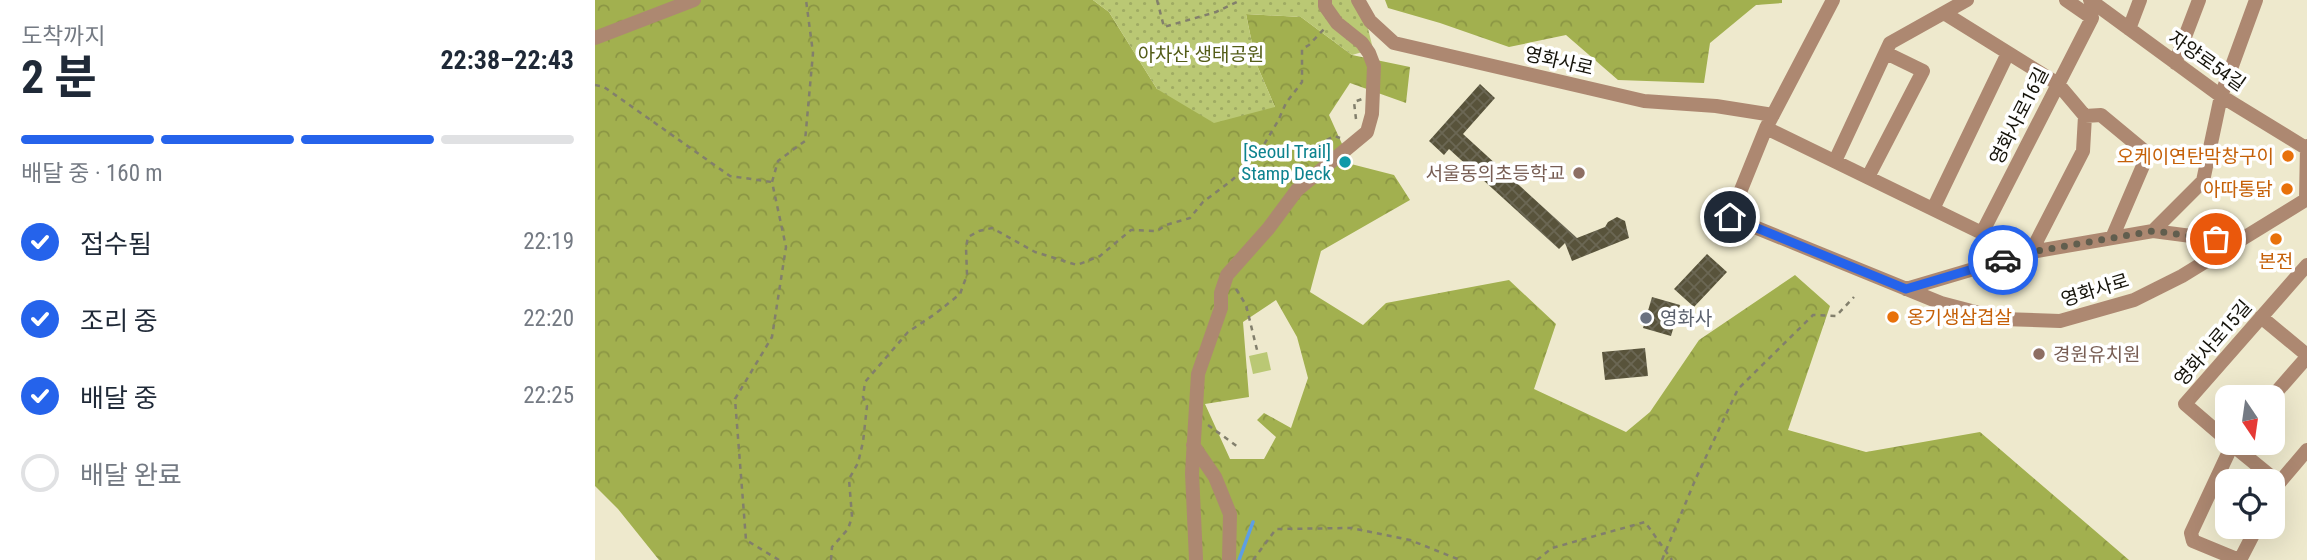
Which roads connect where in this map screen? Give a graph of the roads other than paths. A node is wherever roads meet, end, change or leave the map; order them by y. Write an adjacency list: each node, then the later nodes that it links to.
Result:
1 (694, 0): 14 (street)
2 (1325, 0): 38 (street)
3 (1358, 0): 21 (street, 영화사로)
4 (1833, 0): 21 (street)
5 (1967, 0): 11 (street)
6 (2066, 0): 12 (street)
7 (2090, 0): 12 (street, 자양로54길); 13 (street, 자양로54길)
8 (2140, 0): 13 (street)
9 (2199, 0): 17 (street)
10 (2256, 0): 19 (street)
11 (1944, 13): 15 (street); 16 (street)
12 (2092, 18): 18 (street, 영화사로16길)
13 (2129, 29): 17 (street, 자양로54길)
14 (595, 38)
15 (1886, 52): 23 (street); 24 (street)
16 (2008, 53): 18 (street); 26 (street, 영화사로16길)
17 (2175, 63): 19 (street, 자양로54길)
18 (2058, 84): 20 (street); 28 (street, 영화사로16길)
19 (2221, 96): 22 (street, 자양로54길); 27 (street)
20 (2085, 116): 29 (street); 31 (street)
21 (1770, 122): 23 (street); 33 (street, 영화사로)
22 (2307, 147): 25 (street)
23 (1835, 161): 24 (street)
24 (1867, 177): 26 (street)
25 (2307, 199): 30 (street, 영화사로)
26 (1933, 209): 28 (street)
27 (2153, 231): 29 (street); 30 (street)
28 (1982, 233): 31 (street)
29 (2112, 238): 31 (street)
30 (2237, 242): 33 (street, 영화사로)
31 (2031, 252): 33 (street)
32 (2307, 265): 34 (street, 영화사로15길)
33 (1906, 289)
34 (2261, 317): 35 (street); 37 (street, 영화사로15길)
35 (2307, 356): 36 (street)
36 (2282, 385)
37 (2215, 429)
38 (1193, 445): 45 (street); 46 (street)
39 (2307, 450): 43 (street)
40 (2225, 455): 47 (street)
41 (2243, 455): 42 (street, 영화사로15길)
42 (2257, 469)
43 (2285, 478)
44 (2250, 539): 47 (street)
45 (1196, 559)
46 (1229, 560)
47 (2239, 560)

